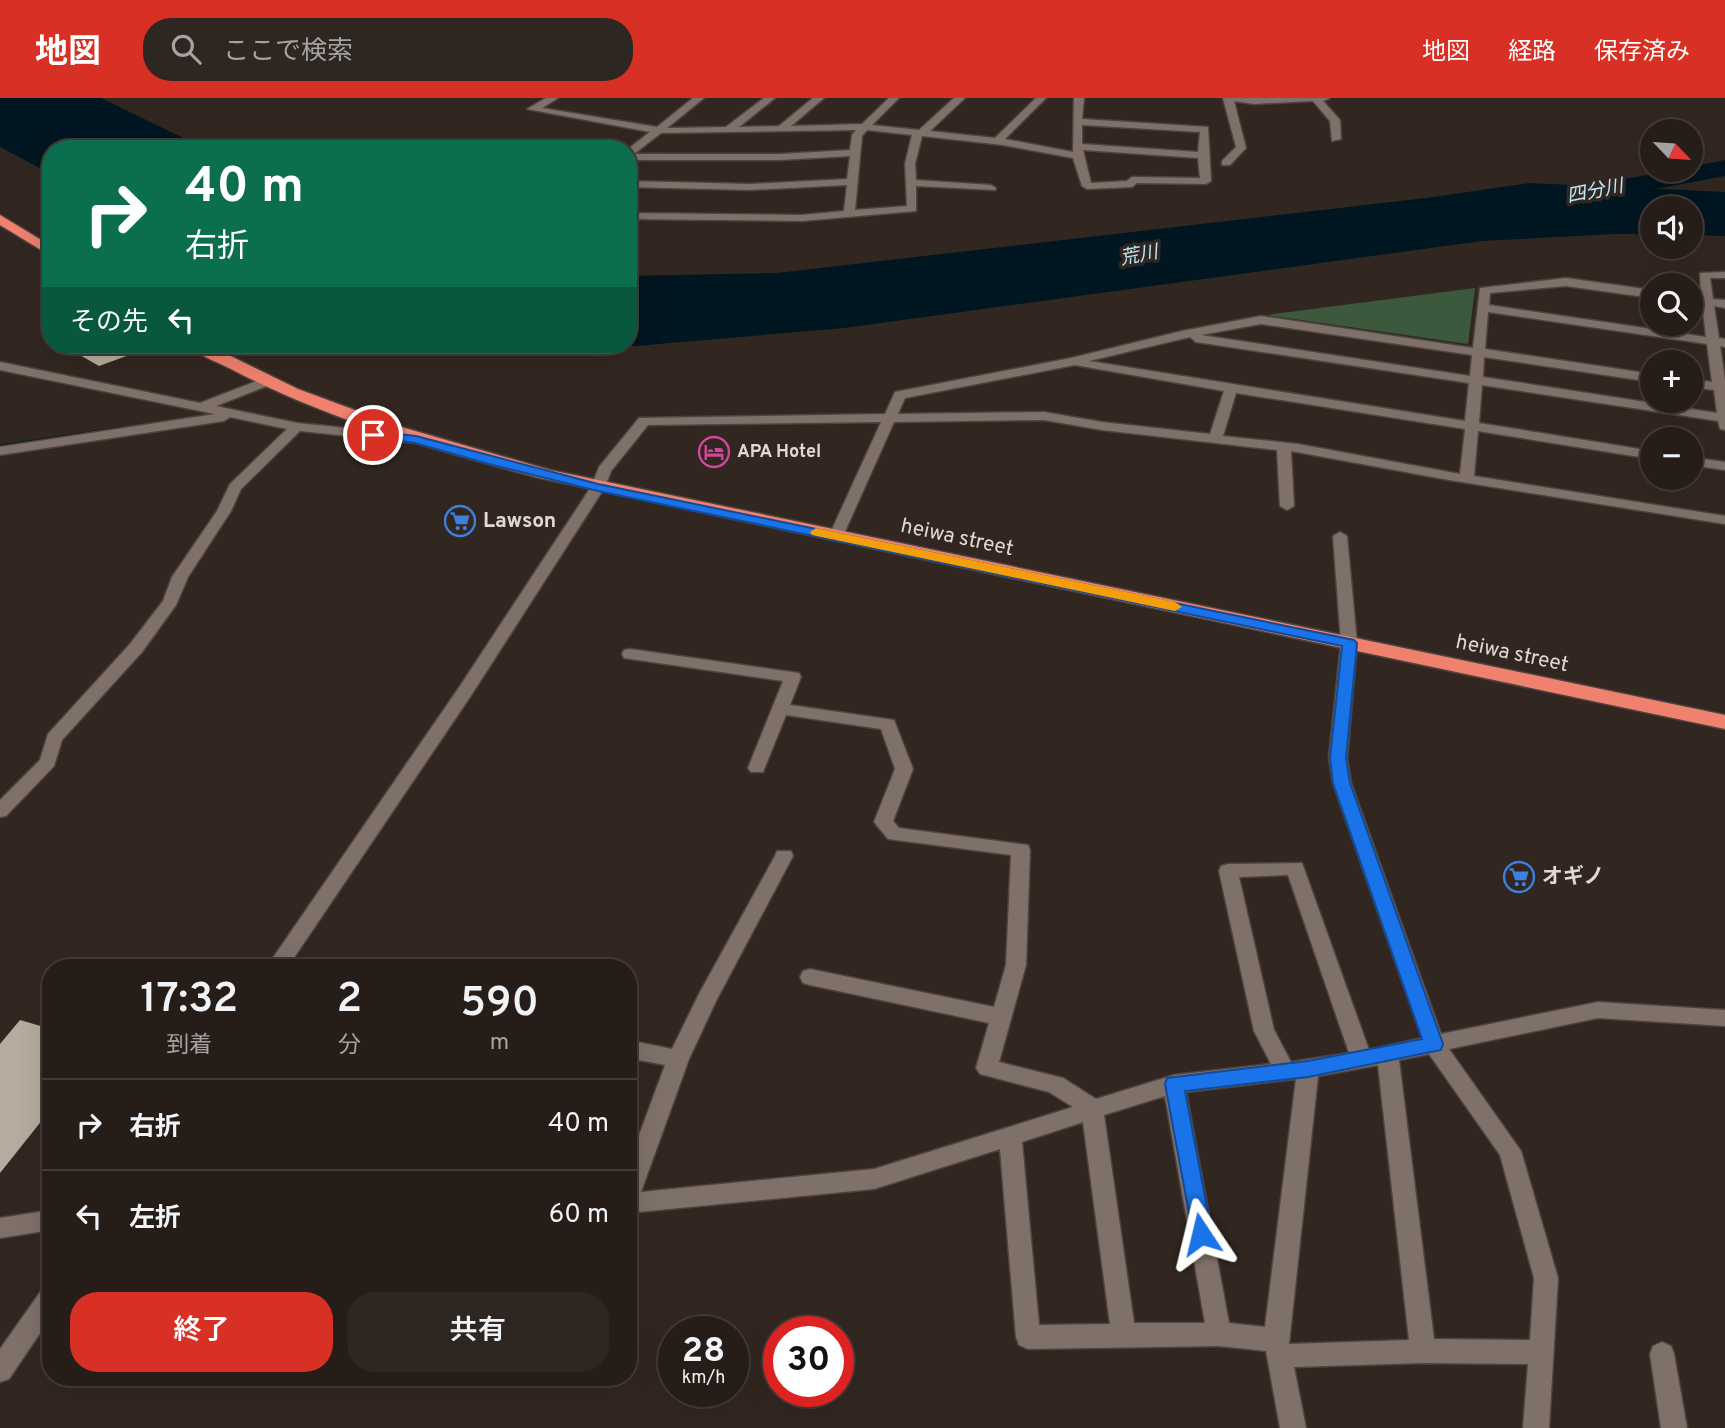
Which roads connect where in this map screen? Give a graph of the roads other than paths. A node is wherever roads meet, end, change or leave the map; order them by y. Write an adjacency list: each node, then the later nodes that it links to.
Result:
1 (553, 98): 14 (street)
2 (699, 98): 14 (street)
3 (770, 98): 16 (street)
4 (818, 98): 15 (street)
5 (894, 98): 13 (street)
6 (960, 98): 17 (street)
7 (1041, 98): 19 (street)
8 (1079, 98): 12 (street)
9 (1229, 98): 10 (street); 25 (street)
10 (1315, 98): 11 (street); 18 (street)
11 (1325, 98)
12 (1077, 122): 21 (street); 24 (street)
13 (862, 127): 15 (street); 17 (street); 22 (street)
14 (658, 130): 16 (street); 20 (street)
15 (780, 130): 16 (street)
16 (727, 131)
17 (920, 133): 19 (street); 27 (street)
18 (1336, 139)
19 (998, 141): 21 (street)
20 (637, 148)
21 (1079, 151): 24 (street); 24 (street)
22 (855, 153): 23 (street); 26 (street)
23 (637, 155)
24 (1203, 155)
25 (1226, 163)
26 (852, 182): 28 (street); 30 (street)
27 (911, 183): 29 (street); 30 (street)
28 (637, 184)
29 (991, 188)
30 (849, 214): 31 (street)
31 (637, 216)
32 (0, 219): 33 (highway)
33 (7, 229): 34 (highway)
34 (42, 246)
35 (1725, 275): 38 (street)
36 (1640, 292): 40 (street)
37 (1703, 300): 38 (street)
38 (1708, 301): 39 (street); 42 (street)
39 (1725, 304)
40 (1482, 308): 42 (street); 43 (street)
41 (1182, 335): 43 (street); 45 (street); 48 (street)
42 (1719, 342): 52 (street)
43 (1478, 352): 47 (street); 48 (street)
44 (214, 354): 49 (highway, heiwa street)
45 (1071, 362): 51 (street); 55 (street)
46 (0, 366): 53 (street)
47 (1640, 376)
48 (1475, 380): 56 (street); 57 (street)
49 (267, 381): 53 (street); 59 (highway, heiwa street)
50 (1703, 385): 52 (street)
51 (1231, 388): 57 (street); 60 (street)
52 (1722, 388): 56 (street)
53 (200, 408): 54 (street)
54 (237, 415): 58 (street); 62 (street)
55 (890, 417): 60 (street); 67 (street); 70 (street)
56 (1725, 420)
57 (1471, 426): 63 (street); 66 (street)
58 (297, 427): 59 (street); 77 (street)
59 (416, 439): 67 (highway, heiwa street)
60 (1215, 440): 61 (street)
61 (1284, 446): 66 (street); 68 (street)
62 (0, 451)
63 (1640, 453)
64 (1703, 463): 65 (street)
65 (1725, 466)
66 (1467, 478): 69 (street)
67 (598, 487): 70 (highway, heiwa street); 79 (street)
68 (1287, 506)
69 (1725, 520)
70 (836, 536): 72 (highway, heiwa street)
71 (1340, 536): 72 (street)
72 (1349, 643): 75 (highway, heiwa street); 83 (street)
73 (630, 654): 74 (street)
74 (780, 709): 76 (street); 81 (street)
75 (1725, 722)
76 (757, 768)
77 (0, 811)
78 (784, 856): 86 (street)
79 (282, 959)
80 (810, 977): 81 (street)
81 (1000, 1017): 90 (street)
82 (1725, 1018): 83 (street)
83 (1434, 1044): 85 (street); 101 (street)
84 (637, 1051): 86 (street)
85 (1388, 1056): 87 (street); 100 (street)
86 (678, 1059): 92 (street)
87 (1362, 1060): 88 (street); 88 (street)
88 (1297, 1071): 89 (street); 99 (street)
89 (1174, 1084): 90 (street); 97 (street)
90 (1093, 1108): 91 (street); 98 (street)
91 (1010, 1135): 93 (street); 98 (street)
92 (637, 1173)
93 (637, 1202)
94 (42, 1221): 95 (street)
95 (0, 1228)
96 (42, 1309): 103 (street)
97 (1220, 1334): 98 (street); 99 (street)
98 (1124, 1335)
99 (1277, 1348): 100 (street); 104 (street)
100 (1423, 1352): 101 (street)
101 (1541, 1352): 105 (street)
102 (1662, 1354): 106 (street)
103 (0, 1370)
104 (1293, 1428)
105 (1536, 1428)
106 (1674, 1428)

